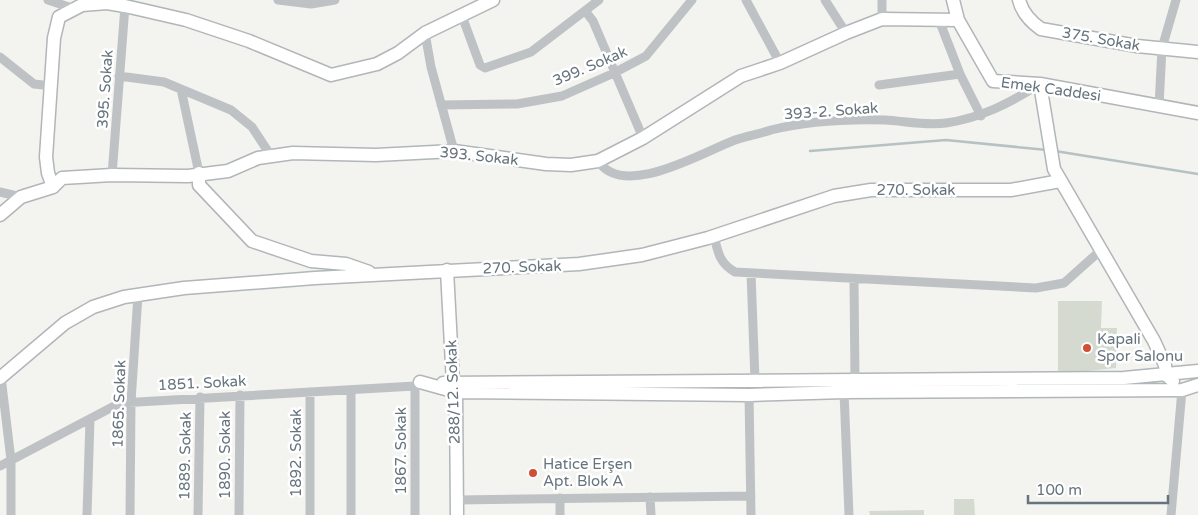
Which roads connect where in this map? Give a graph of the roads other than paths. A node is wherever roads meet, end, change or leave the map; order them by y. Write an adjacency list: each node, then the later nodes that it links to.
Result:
1 (48, 0): 13 (street)
2 (278, 0): 3 (street)
3 (335, 0)
4 (493, 0): 16 (street)
5 (599, 0): 15 (street)
6 (692, 0): 26 (street, 399. Sokak)
7 (746, 0): 25 (street)
8 (825, 0): 21 (street)
9 (882, 0): 17 (street)
10 (953, 0): 19 (street, Emek Caddesi)
11 (1019, 0): 22 (street, 375. Sokak)
12 (1176, 0): 22 (street)
13 (79, 4): 14 (street); 31 (street)
14 (125, 6): 20 (street); 28 (street, 395. Sokak)
15 (586, 12): 16 (street); 26 (street)
16 (462, 16): 20 (street)
17 (882, 19): 18 (street, 393. Sokak); 21 (street, 393. Sokak)
18 (938, 20): 19 (street, 393. Sokak); 27 (street)
19 (958, 20): 30 (street, Emek Caddesi)
20 (425, 32): 33 (street)
21 (846, 33): 25 (street, 393. Sokak)
22 (1162, 48): 23 (street, 375. Sokak); 34 (street)
23 (1198, 52)
24 (0, 57): 31 (street)
25 (780, 63): 37 (street, 393. Sokak)
26 (614, 73): 33 (street, 399. Sokak); 37 (street)
27 (960, 74): 29 (street); 36 (street)
28 (119, 76): 32 (street); 41 (street, 395. Sokak)
29 (879, 84)
30 (1040, 84): 34 (street, Emek Caddesi); 36 (street, 393-2. Sokak); 43 (street)
31 (52, 86): 44 (street)
32 (181, 89): 39 (street); 42 (street)
33 (441, 105): 38 (street)
34 (1159, 106): 35 (street, Emek Caddesi)
35 (1198, 113)
36 (981, 116): 40 (street, 393-2. Sokak)
37 (643, 138): 40 (street, 393. Sokak)
38 (454, 151): 39 (street, 393. Sokak); 40 (street, 393. Sokak)
39 (271, 156): 42 (street, 393. Sokak)
40 (598, 161)
41 (112, 175): 42 (street, 393. Sokak); 44 (street, 393. Sokak)
42 (199, 179): 52 (street)
43 (1060, 181): 48 (street, 270. Sokak); 49 (street)
44 (53, 187): 46 (street, 393. Sokak)
45 (0, 192): 46 (street)
46 (21, 197): 47 (street, 393. Sokak)
47 (0, 215)
48 (714, 236): 50 (street, 270. Sokak); 51 (street)
49 (1101, 250): 53 (street); 56 (street)
50 (448, 270): 52 (street, 270. Sokak); 62 (street, 288/12. Sokak)
51 (751, 273): 53 (street); 58 (street)
52 (376, 275): 54 (street, 270. Sokak)
53 (854, 280): 59 (street)
54 (138, 294): 57 (street, 270. Sokak); 70 (street, 1865. Sokak)
55 (1198, 369): 56 (street)
56 (1172, 375): 59 (street); 64 (street)
57 (0, 378): 72 (street)
58 (755, 380): 59 (street); 62 (street)
59 (855, 380)
60 (418, 384): 62 (street); 63 (street, 1851. Sokak); 85 (street, 1867. Sokak)
61 (1198, 385): 64 (street)
62 (454, 388): 68 (street); 77 (street, 288/12. Sokak)
63 (351, 390): 65 (street, 1851. Sokak); 84 (street)
64 (1182, 390): 66 (street); 91 (street)
65 (310, 392): 67 (street, 1851. Sokak); 83 (street, 1892. Sokak)
66 (844, 392): 68 (street); 90 (street)
67 (240, 395): 69 (street, 1851. Sokak); 82 (street, 1890. Sokak)
68 (749, 395): 74 (street)
69 (200, 397): 70 (street, 1851. Sokak); 81 (street, 1889. Sokak)
70 (131, 402): 71 (street, 1851. Sokak); 80 (street, 1865. Sokak)
71 (90, 419): 72 (street, 1851. Sokak); 79 (street)
72 (11, 460): 73 (street, 1851. Sokak); 78 (street)
73 (0, 466)
74 (751, 496): 75 (street); 89 (street)
75 (650, 497): 76 (street); 88 (street)
76 (560, 498): 77 (street); 87 (street)
77 (456, 500): 86 (street, 288/12. Sokak)
78 (11, 515)
79 (87, 515)
80 (130, 515)
81 (198, 515)
82 (239, 515)
83 (310, 515)
84 (351, 515)
85 (415, 515)
86 (457, 515)
87 (560, 515)
88 (651, 515)
89 (751, 515)
90 (849, 515)
91 (1171, 515)

